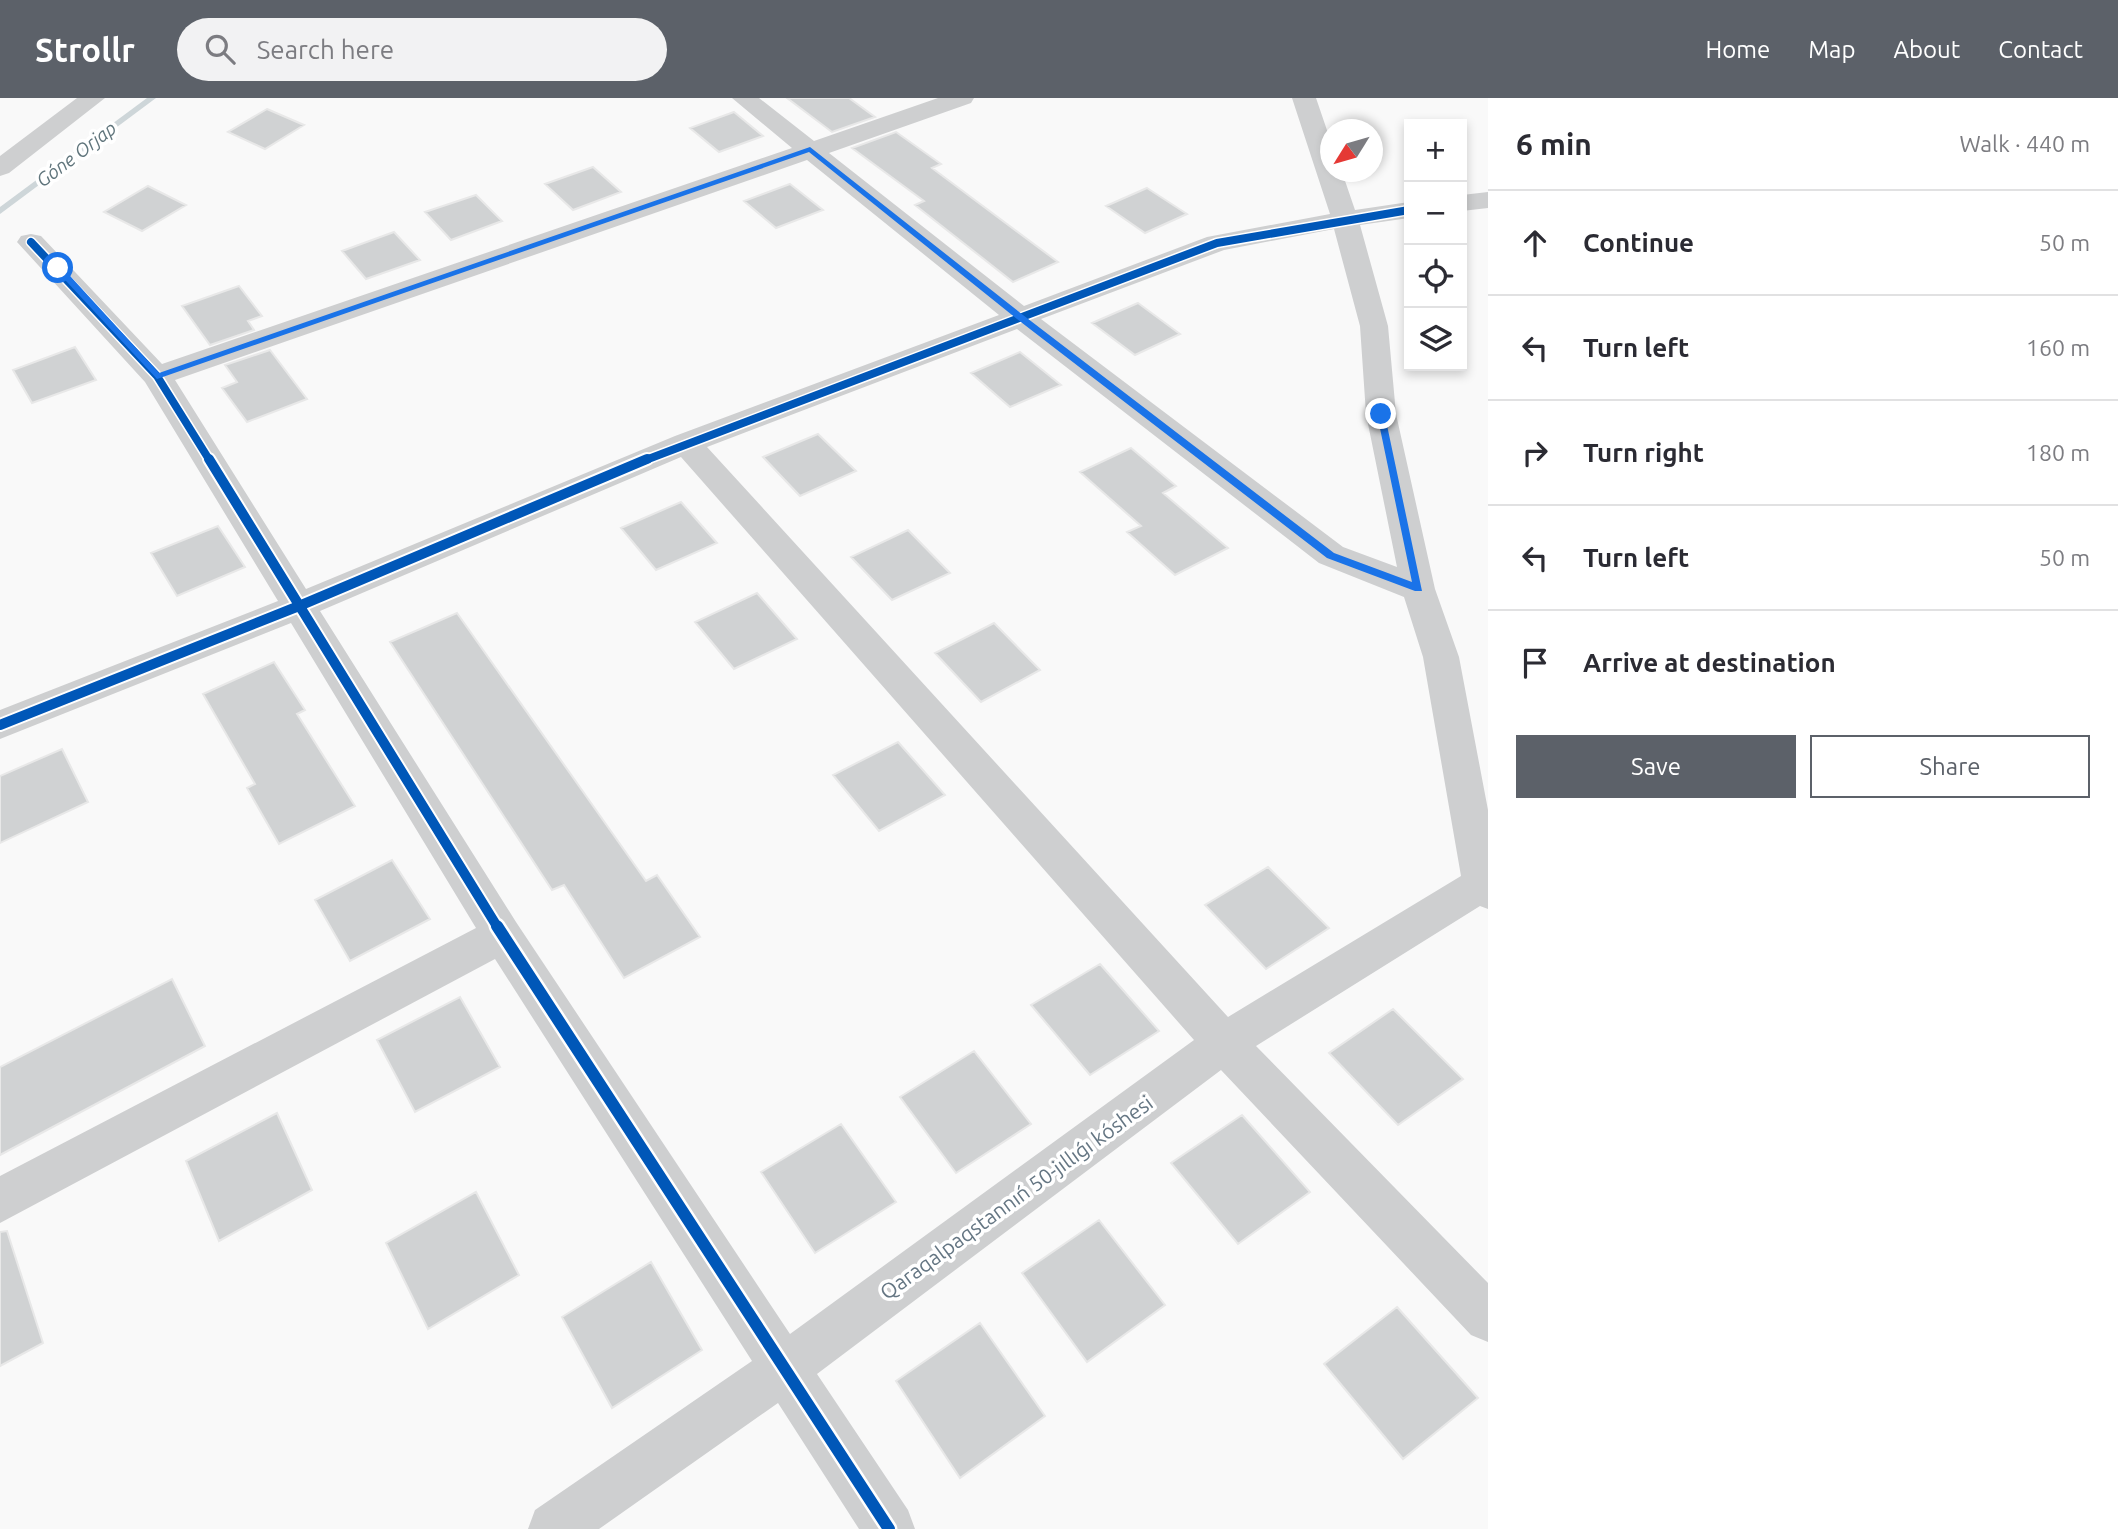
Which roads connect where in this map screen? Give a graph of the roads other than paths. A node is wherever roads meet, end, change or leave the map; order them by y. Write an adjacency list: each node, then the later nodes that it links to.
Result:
1 (93, 98): 6 (street)
2 (744, 98): 5 (street)
3 (962, 98): 5 (street)
4 (1304, 98): 10 (street)
5 (810, 149): 12 (street); 13 (street)
6 (0, 168)
7 (1488, 200): 8 (street)
8 (1467, 202)
9 (1404, 211): 10 (street)
10 (1345, 219): 12 (street); 15 (street)
11 (31, 242): 13 (street)
12 (1020, 317): 14 (street); 15 (street)
13 (157, 376): 16 (street)
14 (686, 443): 16 (street); 20 (street)
15 (1418, 589): 18 (street)
16 (299, 606): 17 (street); 19 (street)
17 (0, 725)
18 (1486, 885): 20 (street, Qaraqalpaqstannıń 50-jıllıǵı kóshesi)
19 (502, 935): 21 (street); 23 (street)
20 (1224, 1043): 22 (street); 23 (street, Qaraqalpaqstannıń 50-jıllıǵı kóshesi)
21 (0, 1200)
22 (1488, 1318)
23 (785, 1368): 24 (street, Qaraqalpaqstannıń 50-jıllıǵı kóshesi); 25 (street)
24 (554, 1529)
25 (888, 1529)

